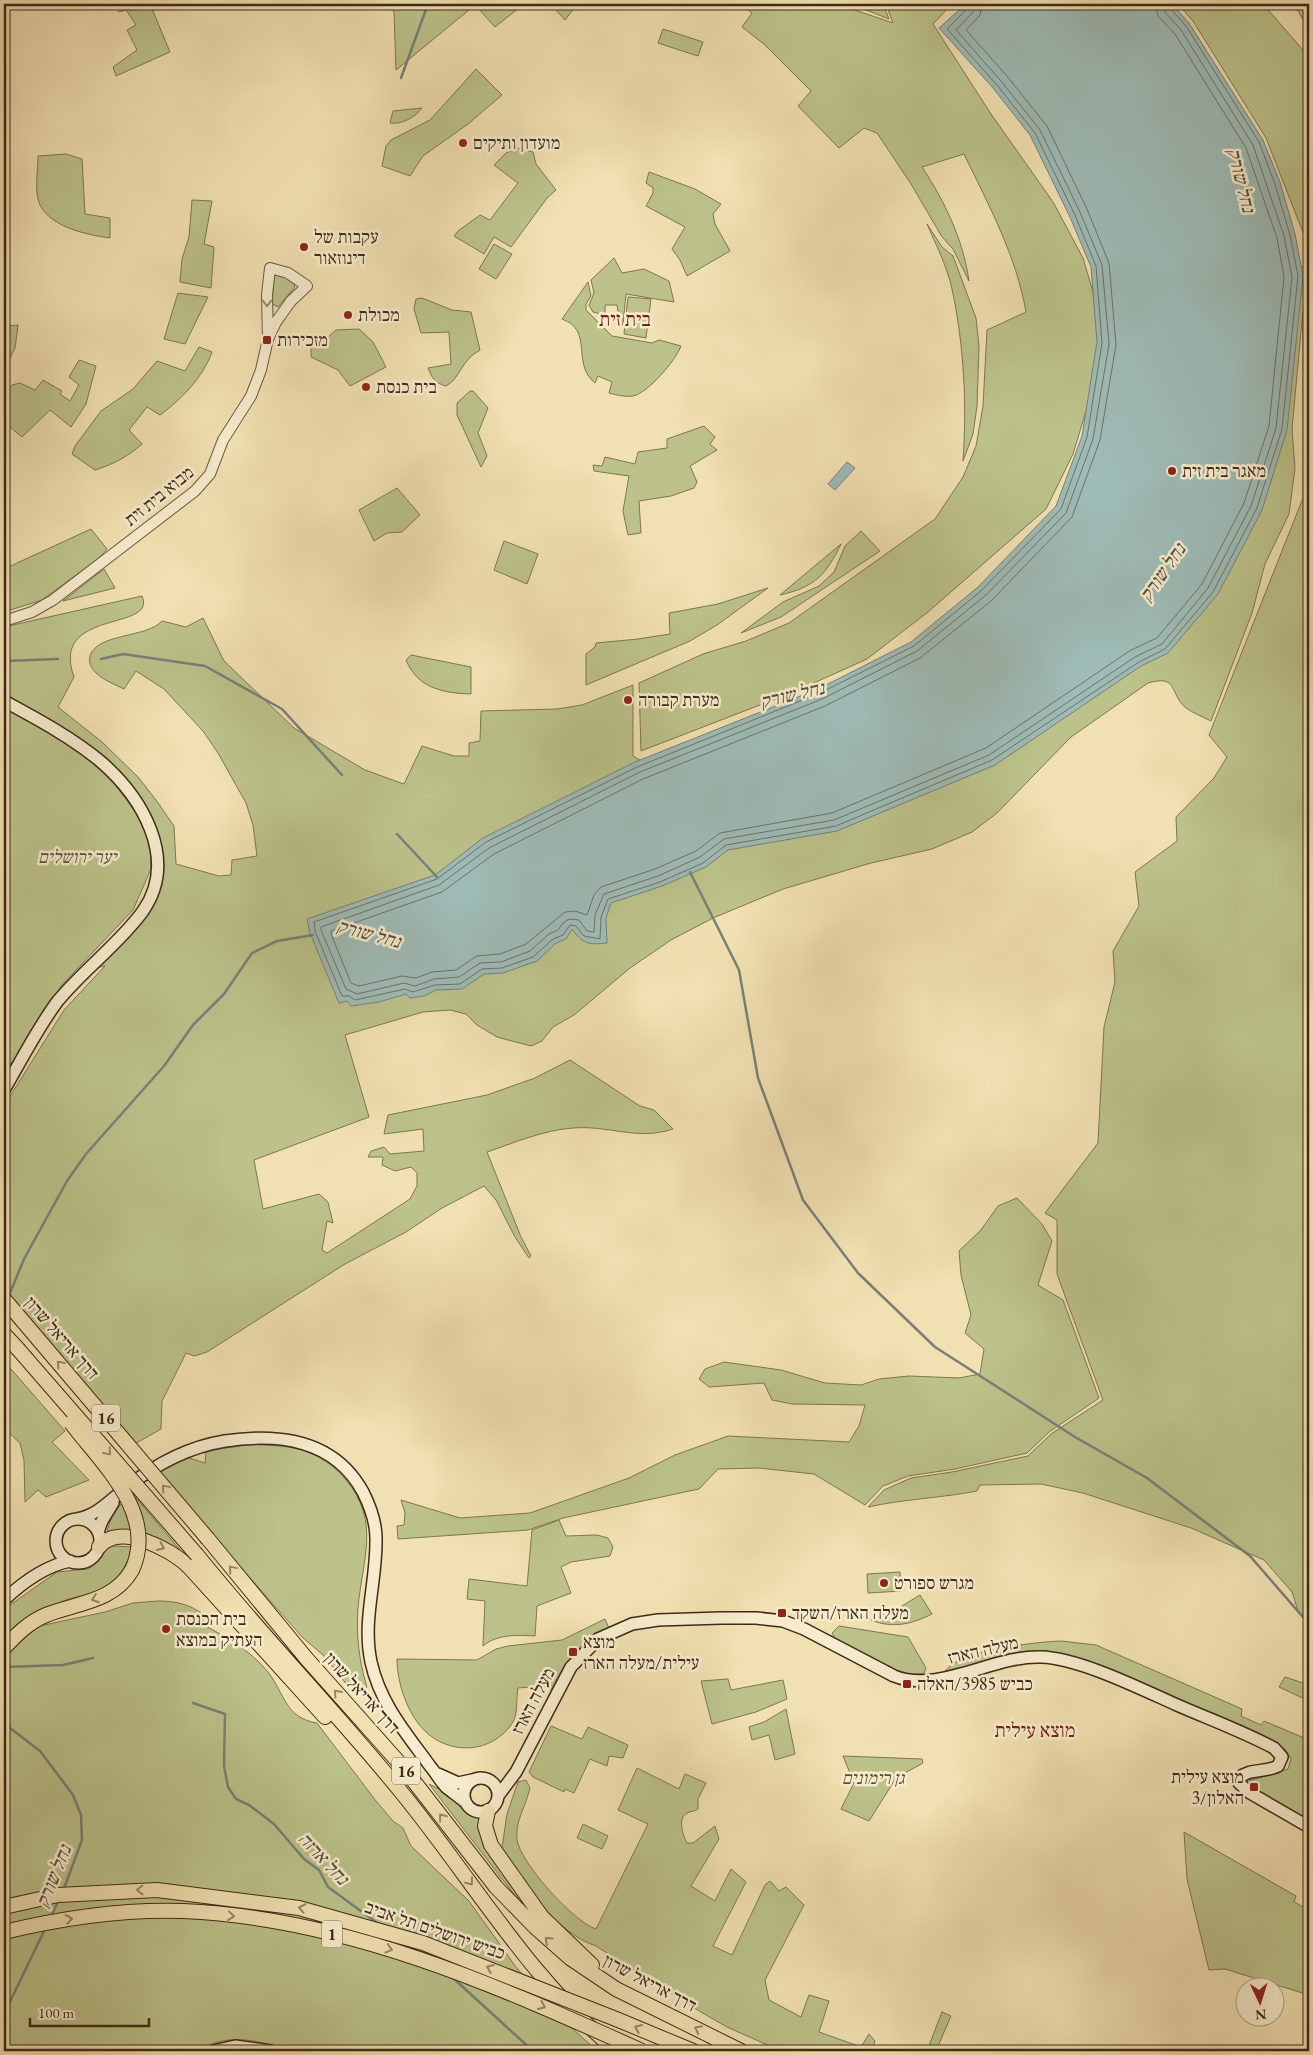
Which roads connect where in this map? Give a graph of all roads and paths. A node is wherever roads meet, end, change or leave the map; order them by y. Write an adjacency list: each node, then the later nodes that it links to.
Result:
1 (268, 338): 1 (street, מבוא בית זית, one-way to 1); 2 (street, מבוא בית זית)
2 (4, 621)
3 (4, 701): 4 (main road)
4 (4, 1090)
5 (4, 1299): 28 (highway, דרך אריאל שרון / 16, one-way to 5, bridge)
6 (4, 1334): 7 (highway, דרך אריאל שרון / 16)
7 (18, 1349): 16 (highway, one-way to 16, bridge); 21 (highway, דרך אריאל שרון / 16, one-way to 21, bridge)
8 (125, 1488): 9 (main road); 10 (main road); 18 (main road)
9 (77, 1519): 10 (main road); 11 (main road)
10 (98, 1532): 12 (main road)
11 (56, 1544): 13 (main road); 14 (main road)
12 (99, 1548): 13 (main road); 21 (highway, one-way to 21)
13 (70, 1561): 14 (main road)
14 (35, 1576): 15 (main road)
15 (4, 1600)
16 (4, 1648)
17 (524, 1756): 19 (main road, מעלה הארז); 22 (main road, מעלה הארז); 25 (main road, מעלה הארז)
18 (430, 1765): 20 (main road); 23 (main road)
19 (487, 1779): 20 (main road); 22 (main road)
20 (472, 1780): 23 (main road)
21 (403, 1794): 31 (highway, דרך אריאל שרון / 16, one-way to 31)
22 (498, 1796): 24 (main road)
23 (464, 1801): 24 (main road)
24 (488, 1811): 28 (highway)
25 (1309, 1827)
26 (4, 1907): 33 (highway, כביש ירושלים תל אביב / 1, one-way to 26, bridge)
27 (4, 1932): 32 (highway, כביש ירושלים תל אביב / 1, one-way to 32, bridge)
28 (616, 1989): 34 (highway, דרך אריאל שרון / 16, one-way to 28)
29 (213, 2051): 30 (main road)
30 (272, 2051)
31 (617, 2051)
32 (642, 2051)
33 (693, 2051)
34 (741, 2051)

